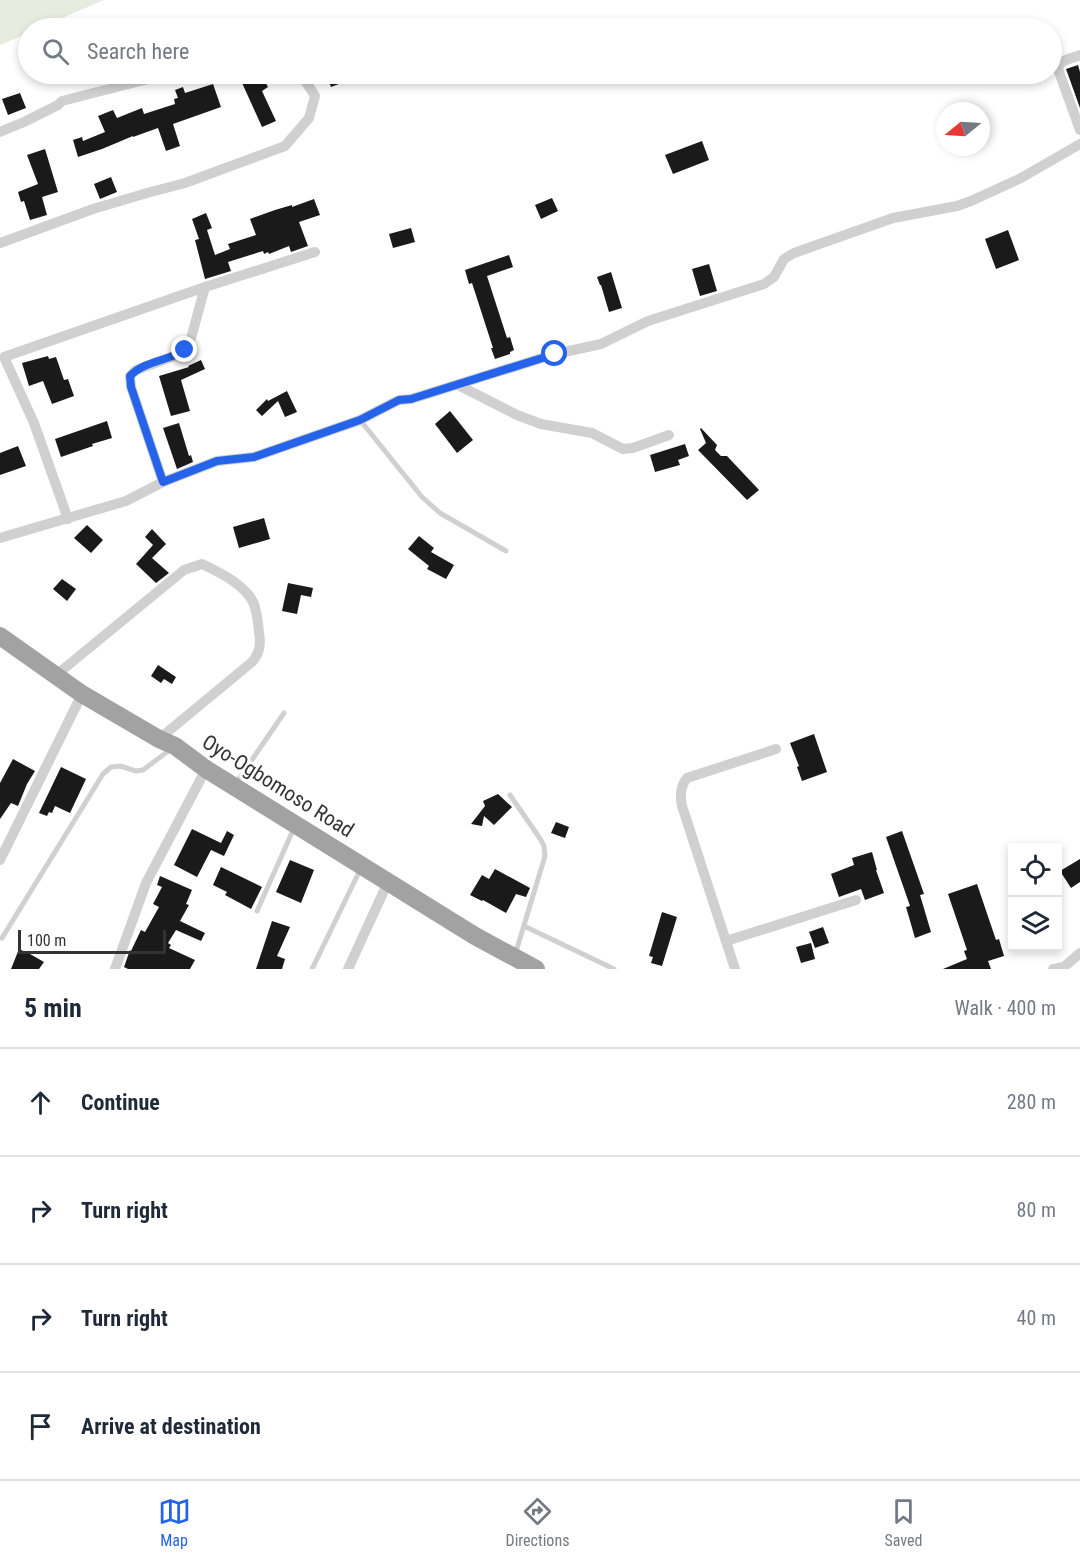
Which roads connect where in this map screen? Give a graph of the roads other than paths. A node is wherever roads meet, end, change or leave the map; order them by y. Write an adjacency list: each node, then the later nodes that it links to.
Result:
1 (1080, 55): 2 (street)
2 (1062, 61)
3 (1062, 80): 6 (street)
4 (126, 84): 7 (street)
5 (307, 84): 9 (street)
6 (1080, 130)
7 (0, 132)
8 (1080, 144): 14 (street)
9 (0, 243)
10 (315, 252): 11 (street)
11 (205, 287): 12 (street); 17 (street)
12 (12, 354): 13 (street); 18 (street)
13 (0, 357)
14 (458, 385): 15 (street); 16 (street)
15 (360, 420): 17 (street); 20 (lane)
16 (669, 435)
17 (163, 482): 18 (street)
18 (68, 519): 19 (street)
19 (0, 538)
20 (506, 551)
21 (1, 641): 22 (highway, Oyo-Ogbomoso Road)
22 (56, 675): 23 (highway, Oyo-Ogbomoso Road); 25 (street)
23 (82, 694): 25 (highway, Oyo-Ogbomoso Road); 31 (street)
24 (284, 713): 28 (lane)
25 (167, 743): 27 (highway, Oyo-Ogbomoso Road); 37 (lane)
26 (776, 749): 38 (street)
27 (206, 769): 28 (highway, Oyo-Ogbomoso Road); 41 (street)
28 (234, 786): 30 (highway, Oyo-Ogbomoso Road)
29 (510, 795): 36 (lane)
30 (296, 824): 32 (highway, Oyo-Ogbomoso Road); 35 (lane)
31 (0, 861)
32 (362, 866): 33 (highway, Oyo-Ogbomoso Road); 42 (lane)
33 (388, 882): 40 (highway, Oyo-Ogbomoso Road); 43 (street)
34 (856, 900): 38 (street)
35 (257, 911)
36 (524, 926): 40 (lane); 45 (lane)
37 (2, 938)
38 (726, 941): 46 (street)
39 (1080, 953): 47 (street)
40 (511, 964): 44 (highway, Oyo-Ogbomoso Road)
41 (115, 969)
42 (312, 969)
43 (348, 969)
44 (536, 969)
45 (614, 969)
46 (735, 969)
47 (1053, 969)

